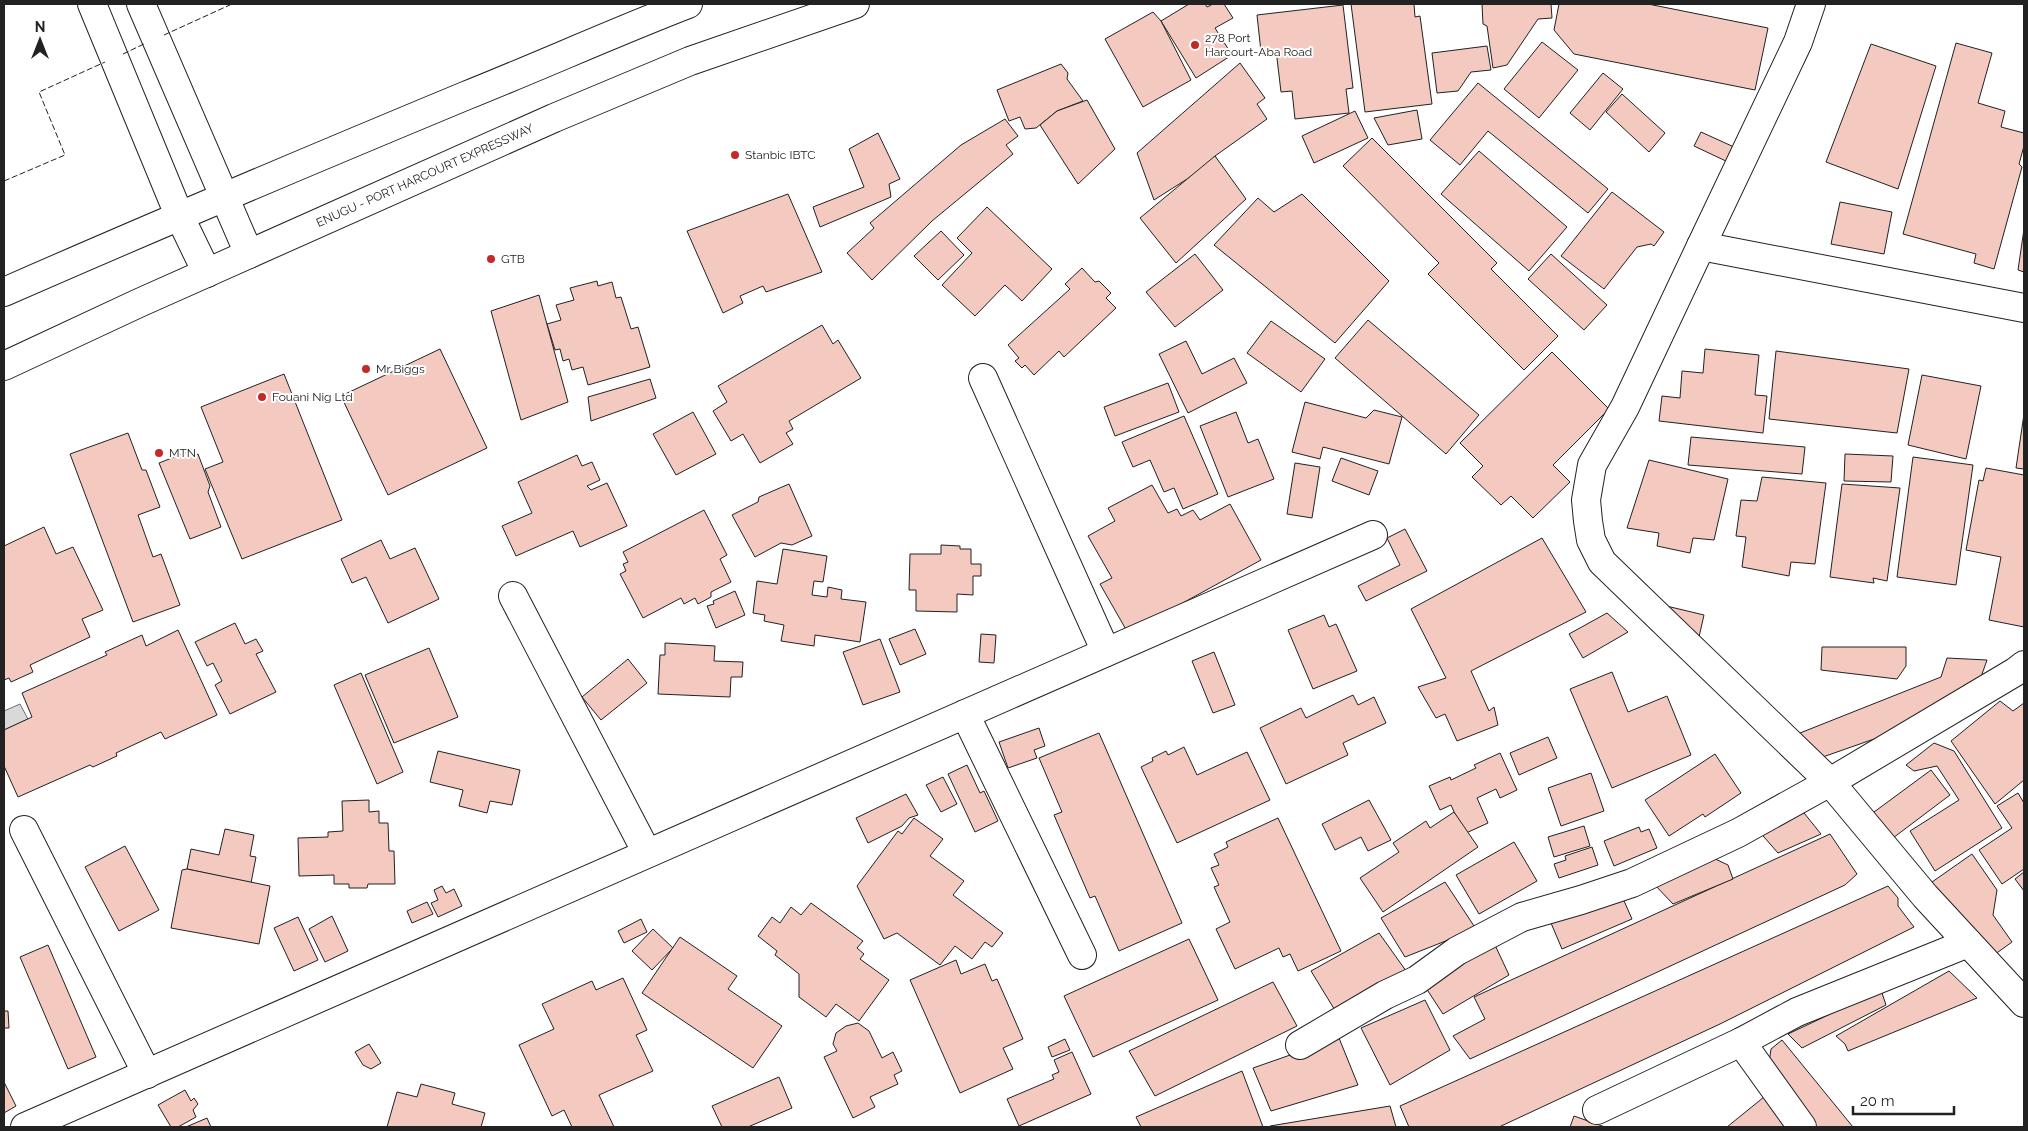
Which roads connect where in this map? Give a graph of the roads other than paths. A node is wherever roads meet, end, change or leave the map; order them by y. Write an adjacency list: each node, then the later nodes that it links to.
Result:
1 (92, 4): 7 (main road)
2 (141, 4): 6 (main road)
3 (688, 4): 6 (main road)
4 (854, 4): 9 (main road, ENUGU - PORT HARCOURT EXPRESSWAY)
5 (1811, 4): 8 (main road)
6 (223, 197): 7 (main road); 9 (main road)
7 (178, 215): 10 (main road); 11 (main road)
8 (1701, 246): 12 (main road); 20 (main road)
9 (249, 254): 10 (main road, ENUGU - PORT HARCOURT EXPRESSWAY)
10 (206, 273): 13 (main road, ENUGU - PORT HARCOURT EXPRESSWAY)
11 (4, 292)
12 (2024, 308)
13 (4, 366)
14 (983, 378): 17 (main road)
15 (1373, 535): 17 (main road)
16 (513, 596): 22 (main road)
17 (1106, 652): 19 (main road)
18 (2024, 665): 20 (main road)
19 (965, 714): 22 (main road); 24 (main road)
20 (1830, 782): 23 (main road); 27 (main road)
21 (24, 830): 28 (main road)
22 (647, 853): 28 (main road)
23 (1968, 944): 25 (main road); 26 (main road)
24 (1082, 955)
25 (2024, 1003)
26 (1741, 1042): 29 (main road); 31 (main road)
27 (1300, 1045)
28 (147, 1074): 30 (main road)
29 (1597, 1110)
30 (25, 1127)
31 (1802, 1127)

